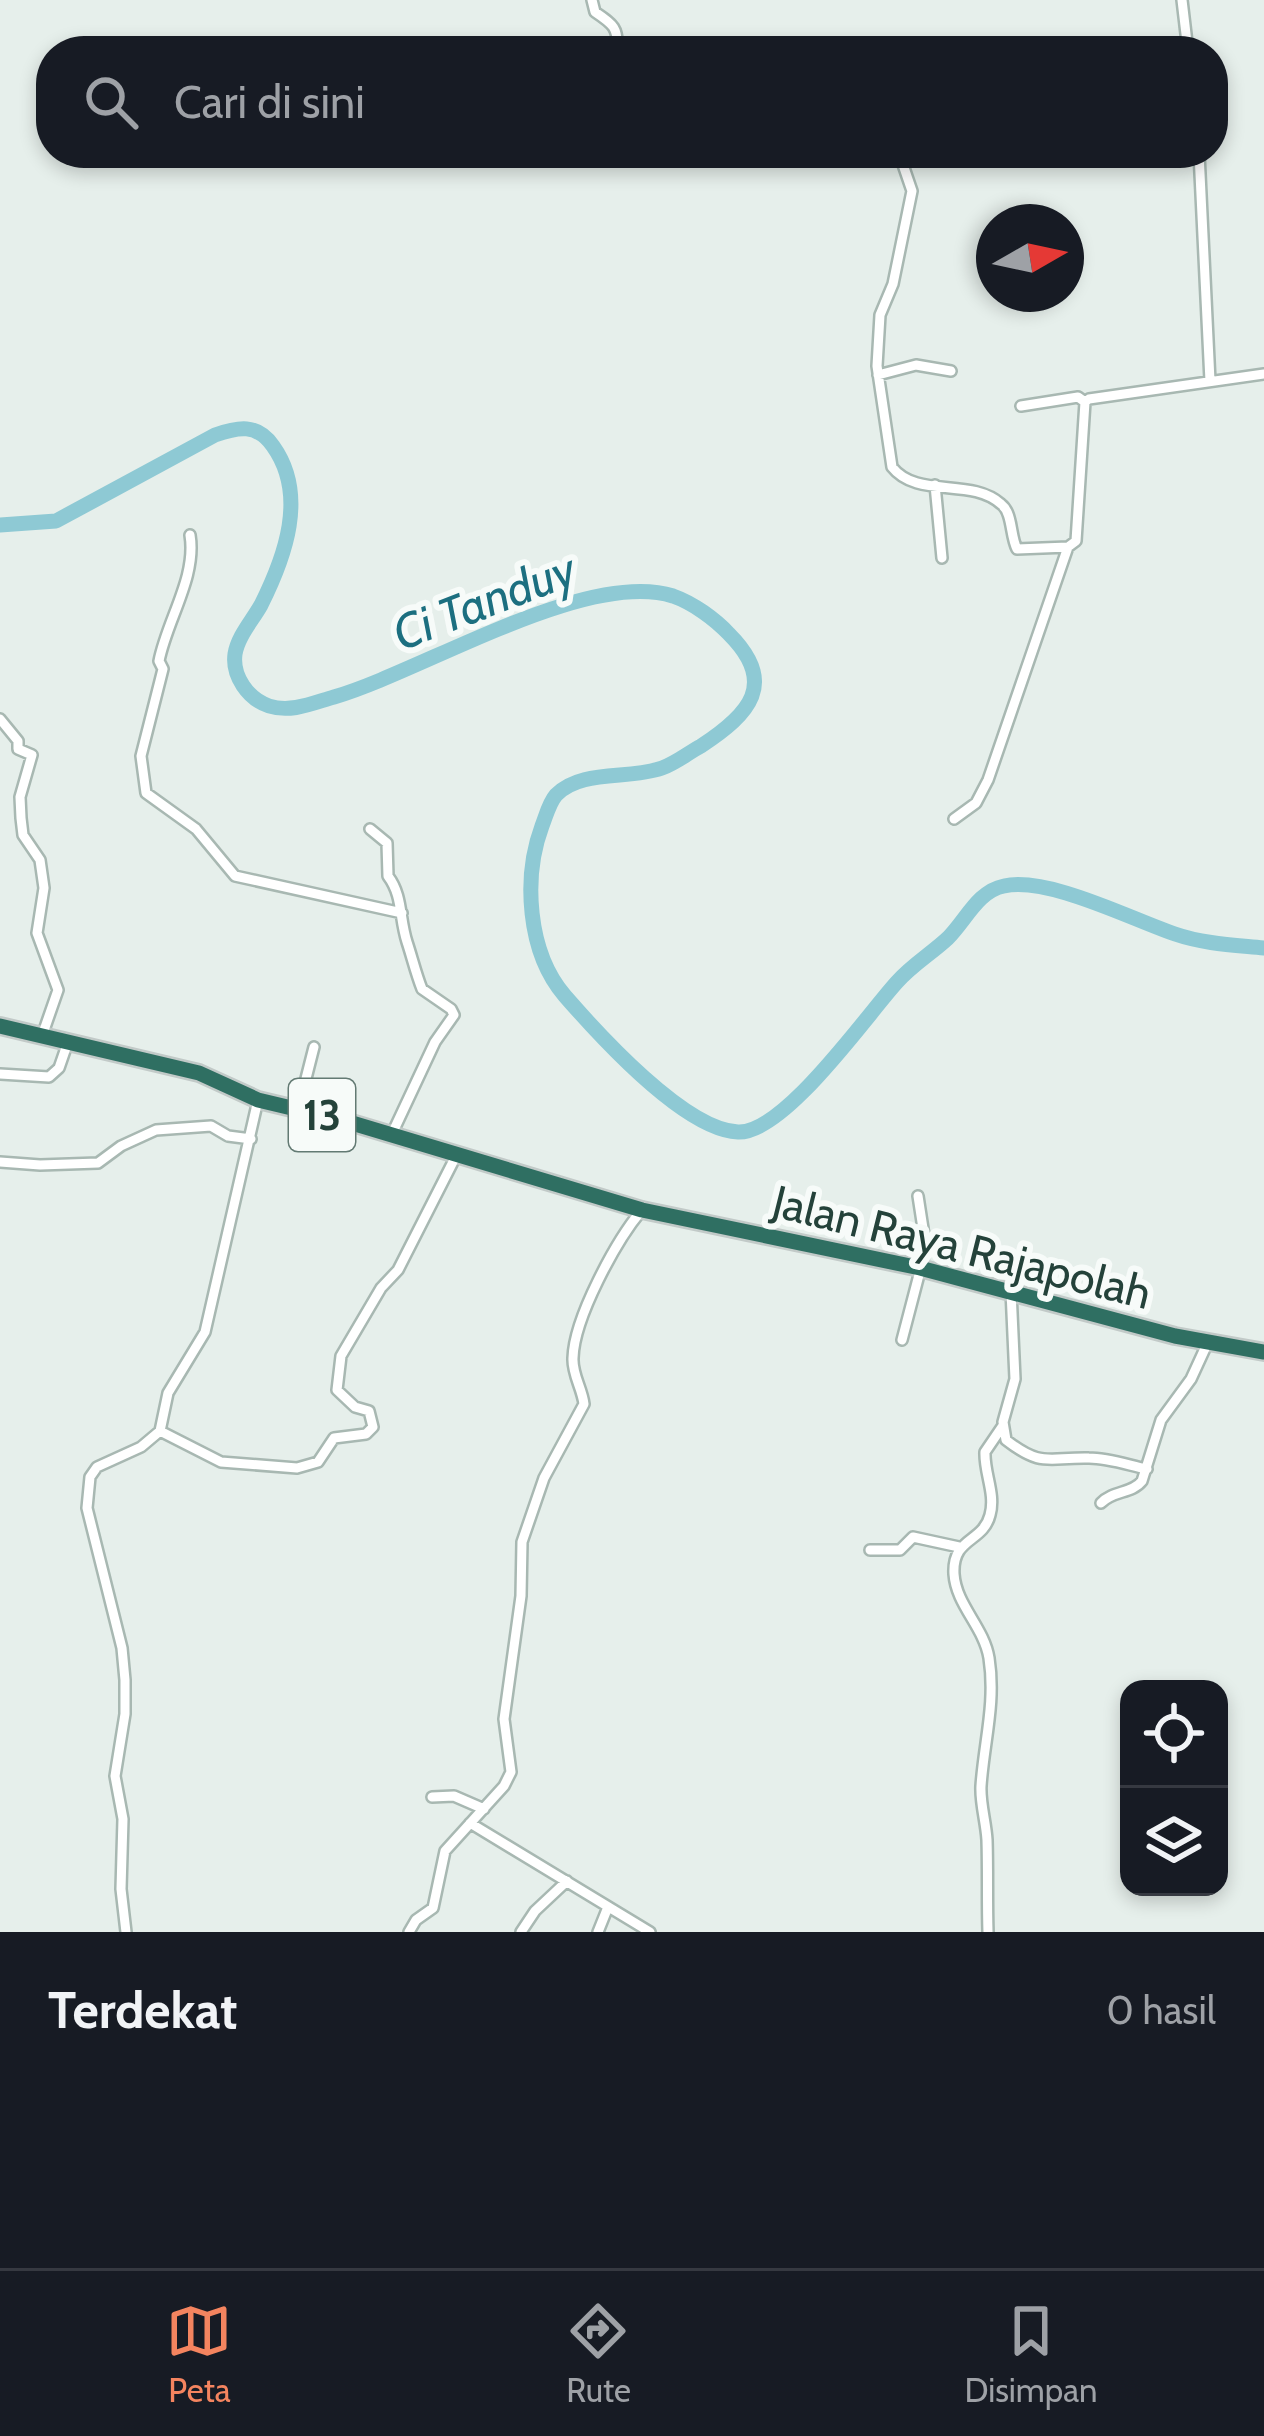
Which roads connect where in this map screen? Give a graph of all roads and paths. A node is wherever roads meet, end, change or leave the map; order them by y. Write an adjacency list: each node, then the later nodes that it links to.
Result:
1 (592, 0): 3 (street)
2 (1182, 0): 4 (street)
3 (619, 36)
4 (1186, 36)
5 (904, 168): 9 (street)
6 (1200, 168): 10 (street)
7 (951, 371): 9 (street)
8 (1264, 374): 10 (street)
9 (878, 375): 13 (street)
10 (1210, 381): 11 (street)
11 (1085, 402): 12 (street); 15 (street)
12 (1022, 406)
13 (935, 484): 15 (street); 16 (street)
14 (190, 535): 20 (street)
15 (1068, 547): 18 (street)
16 (942, 558)
17 (0, 719): 22 (street)
18 (954, 819)
19 (370, 829): 20 (street)
20 (402, 913): 28 (street)
21 (0, 1026): 22 (highway, 13)
22 (42, 1036): 23 (highway, 13)
23 (68, 1042): 25 (street); 26 (highway, 13)
24 (314, 1047): 27 (street)
25 (0, 1073)
26 (258, 1100): 27 (highway, 13); 29 (street)
27 (298, 1110): 28 (highway, 13)
28 (391, 1136): 30 (highway, 13)
29 (251, 1138): 31 (street); 40 (street)
30 (456, 1156): 33 (highway, 13); 40 (street)
31 (0, 1162)
32 (919, 1196): 34 (street)
33 (642, 1210): 34 (highway, Jalan Raya Rajapolah / 13); 46 (street)
34 (920, 1268): 35 (highway, Jalan Raya Rajapolah / 13); 36 (street)
35 (1011, 1292): 37 (highway, Jalan Raya Rajapolah / 13); 39 (street)
36 (902, 1340)
37 (1208, 1342): 38 (highway, Jalan Raya Rajapolah / 13); 41 (street)
38 (1264, 1352)
39 (1002, 1427): 41 (street); 43 (street)
40 (160, 1431): 50 (street)
41 (1147, 1469): 42 (street)
42 (1101, 1503)
43 (959, 1547): 44 (street); 55 (street)
44 (870, 1550)
45 (432, 1797): 46 (street)
46 (484, 1809): 47 (street)
47 (470, 1823): 48 (street); 51 (street)
48 (566, 1881): 49 (street); 52 (street)
49 (608, 1907): 53 (street); 54 (street)
50 (127, 1932)
51 (409, 1932)
52 (521, 1932)
53 (598, 1932)
54 (650, 1932)
55 (988, 1932)

